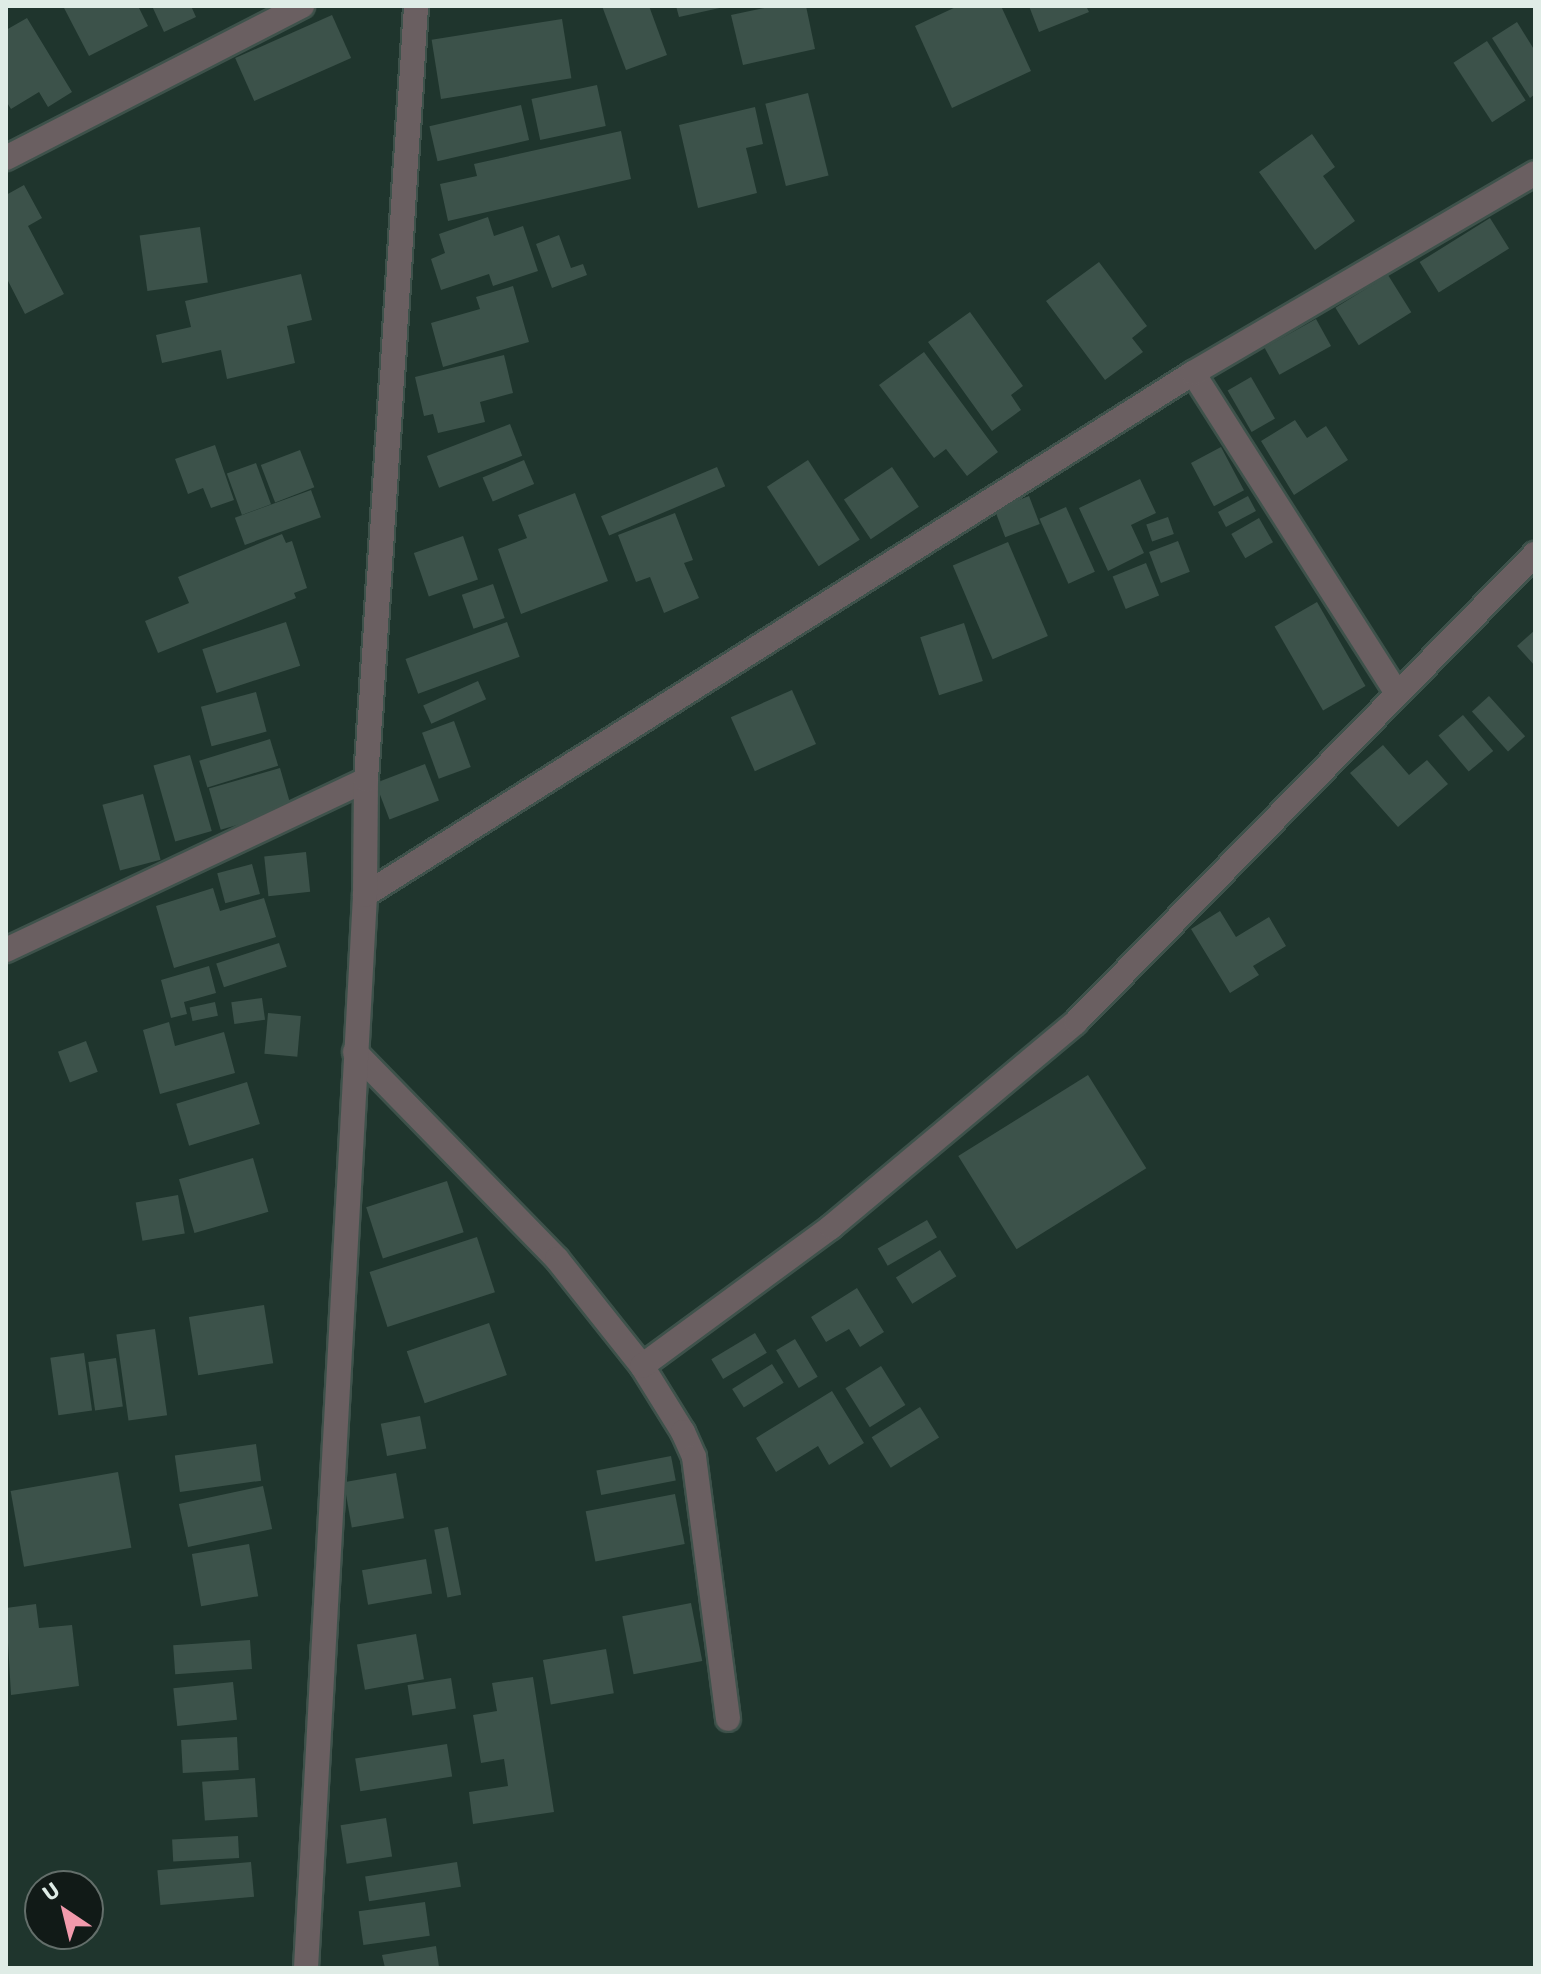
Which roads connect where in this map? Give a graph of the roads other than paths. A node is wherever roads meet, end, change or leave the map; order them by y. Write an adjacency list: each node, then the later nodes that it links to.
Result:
1 (302, 6): 3 (street)
2 (416, 6): 8 (street)
3 (6, 158)
4 (1535, 173): 5 (street)
5 (1193, 373): 7 (street); 9 (street)
6 (1535, 554): 7 (street)
7 (1397, 693): 12 (street)
8 (366, 780): 9 (street); 10 (street)
9 (365, 895): 11 (street)
10 (6, 950)
11 (355, 1052): 12 (street); 14 (street)
12 (642, 1366): 13 (street)
13 (728, 1719)
14 (306, 1968)

